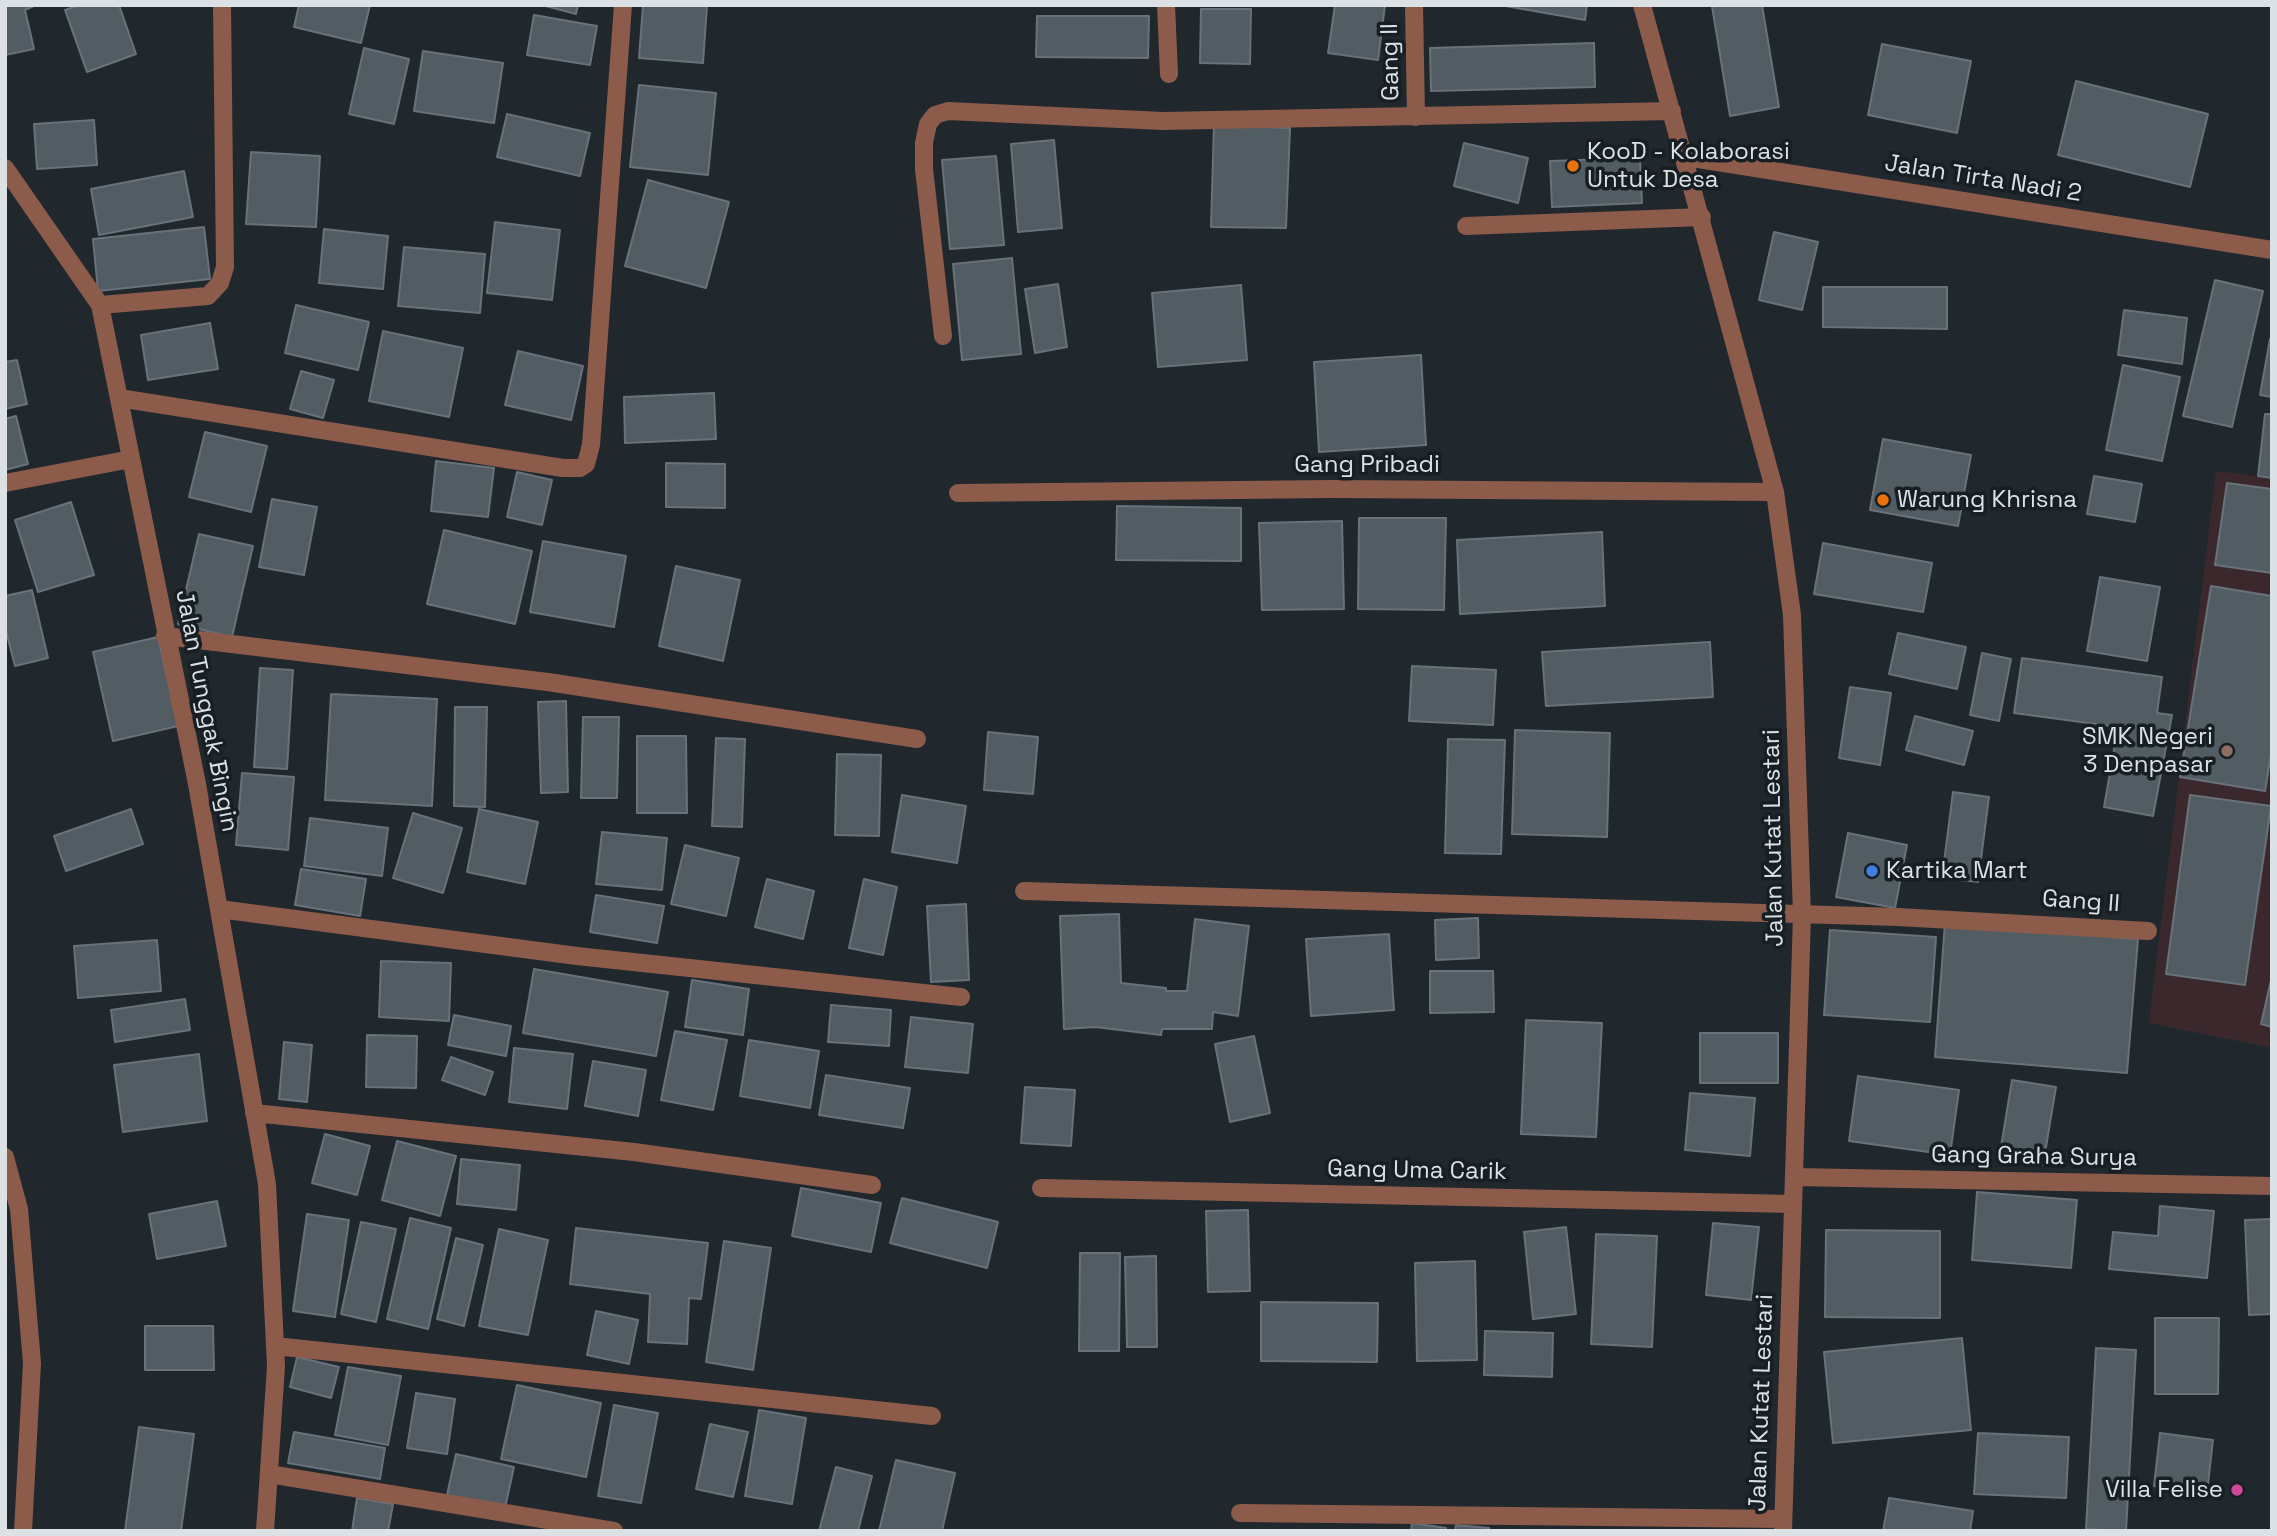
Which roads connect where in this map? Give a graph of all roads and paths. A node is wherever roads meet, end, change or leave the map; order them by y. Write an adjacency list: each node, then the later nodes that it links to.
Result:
1 (222, 5): 14 (street)
2 (623, 5): 16 (street)
3 (1166, 5): 6 (street)
4 (1414, 5): 8 (street, Gang II)
5 (1642, 5): 7 (street, Jalan Kutat Lestari)
6 (1169, 74)
7 (1672, 111): 8 (street); 9 (street, Jalan Kutat Lestari)
8 (1416, 117): 15 (street)
9 (1686, 157): 11 (street, Jalan Kutat Lestari); 13 (street, Jalan Tirta Nadi 2)
10 (5, 168): 14 (street)
11 (1702, 216): 12 (street); 19 (street, Jalan Kutat Lestari)
12 (1466, 226)
13 (2272, 250)
14 (100, 305): 16 (street, Jalan Tunggak Bingin)
15 (943, 336)
16 (119, 398): 17 (street, Jalan Tunggak Bingin)
17 (131, 459): 18 (street); 21 (street, Jalan Tunggak Bingin)
18 (5, 483)
19 (1775, 492): 20 (street, Gang Pribadi); 25 (street, Jalan Kutat Lestari)
20 (958, 493)
21 (165, 636): 22 (street); 24 (street, Jalan Tunggak Bingin)
22 (917, 739)
23 (1024, 891): 25 (street, Gang II)
24 (219, 909): 27 (street); 28 (street, Jalan Tunggak Bingin)
25 (1802, 915): 26 (street, Gang II); 30 (street, Jalan Kutat Lestari)
26 (2148, 931)
27 (961, 997)
28 (254, 1113): 31 (street); 35 (street, Jalan Tunggak Bingin)
29 (5, 1157): 40 (street)
30 (1795, 1177): 32 (street, Gang Graha Surya); 34 (street, Jalan Kutat Lestari)
31 (872, 1185)
32 (2272, 1186)
33 (1041, 1188): 34 (street, Gang Uma Carik)
34 (1793, 1203): 39 (street, Jalan Kutat Lestari)
35 (275, 1346): 36 (street); 37 (street, Jalan Tunggak Bingin)
36 (932, 1416)
37 (269, 1474): 41 (street, Jalan Tunggak Bingin); 42 (street)
38 (1240, 1513): 39 (street)
39 (1783, 1525)
40 (23, 1531)
41 (265, 1531)
42 (614, 1531)

